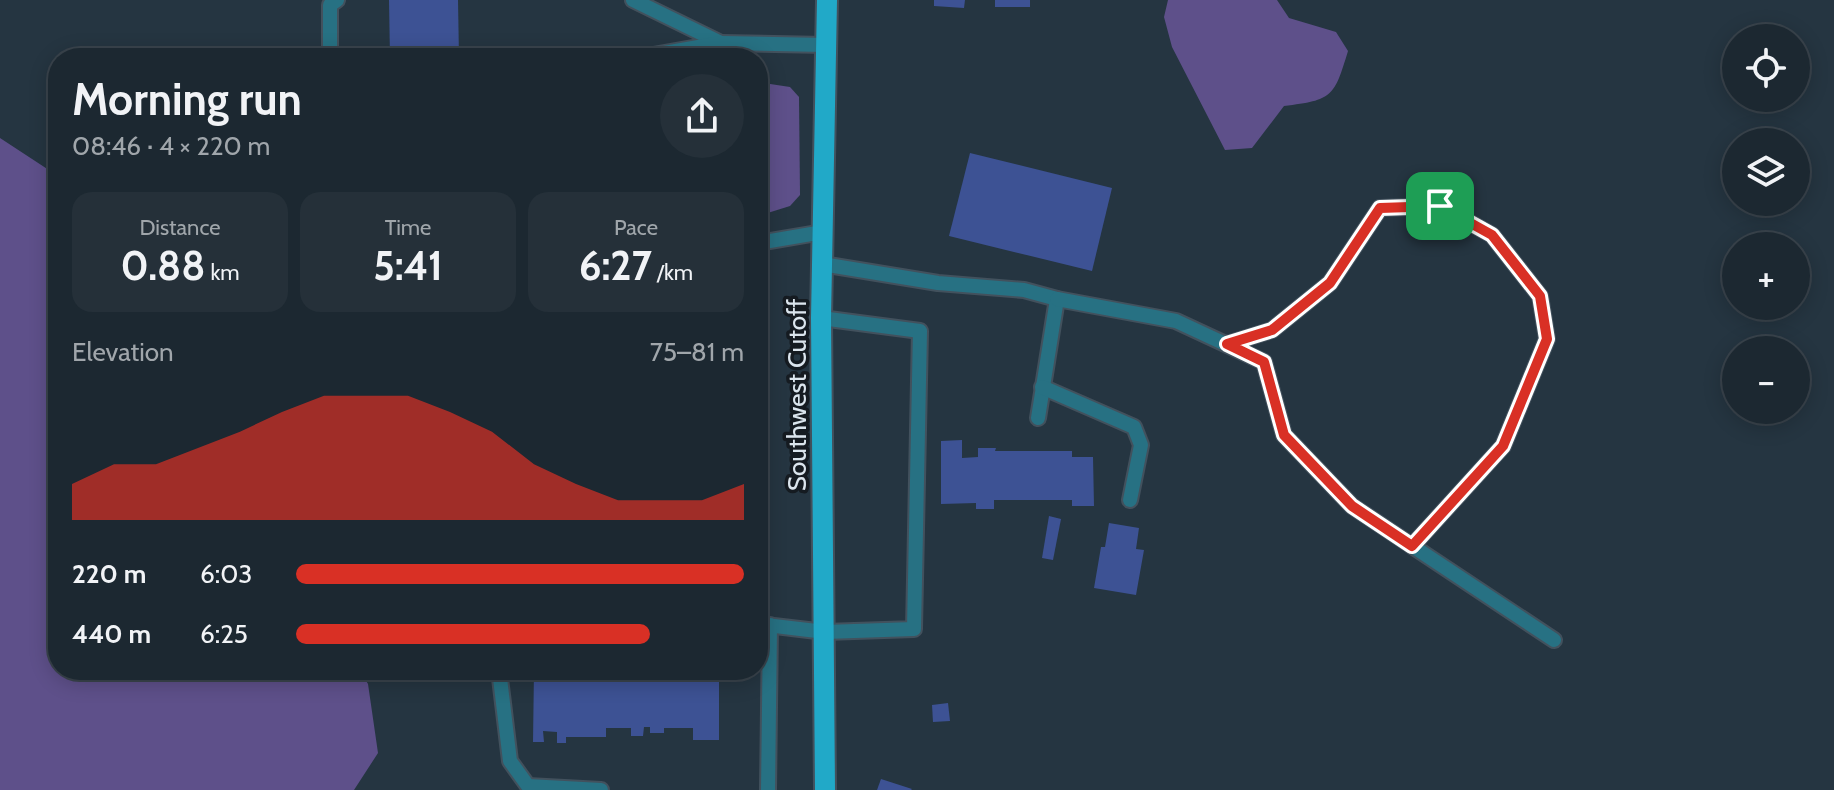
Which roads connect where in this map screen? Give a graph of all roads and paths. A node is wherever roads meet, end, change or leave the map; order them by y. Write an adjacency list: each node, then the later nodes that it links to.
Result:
1 (337, 0): 6 (lane)
2 (633, 0): 4 (lane)
3 (827, 0): 5 (main road, Southwest Cutoff)
4 (721, 43): 5 (lane); 7 (lane)
5 (826, 45): 8 (main road, Southwest Cutoff)
6 (330, 48)
7 (693, 48)
8 (823, 232): 9 (lane); 10 (main road, Southwest Cutoff)
9 (768, 241)
10 (822, 264): 11 (lane); 12 (main road, Southwest Cutoff)
11 (1057, 299): 13 (lane); 14 (lane)
12 (821, 318): 19 (main road, Southwest Cutoff); 19 (lane)
13 (1227, 344): 17 (lane); 17 (lane)
14 (1042, 387): 15 (lane); 16 (lane)
15 (1038, 418)
16 (1130, 500)
17 (1412, 546): 20 (lane)
18 (768, 625): 19 (lane)
19 (825, 632): 26 (main road, Southwest Cutoff)
20 (1554, 640)
21 (500, 680): 23 (lane)
22 (765, 680): 25 (lane)
23 (548, 788): 24 (lane)
24 (601, 790)
25 (768, 790)
26 (825, 790)

